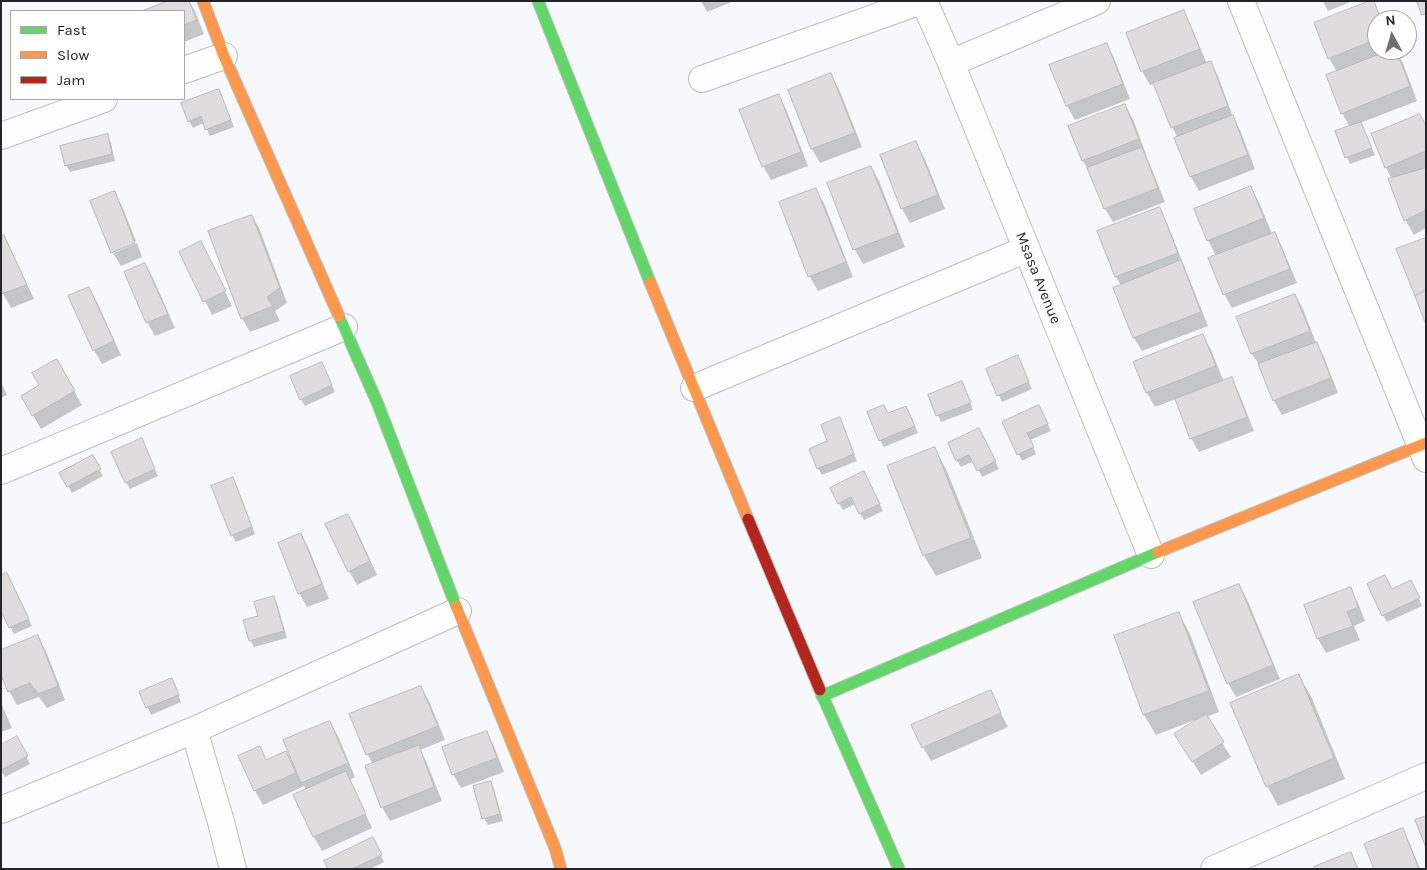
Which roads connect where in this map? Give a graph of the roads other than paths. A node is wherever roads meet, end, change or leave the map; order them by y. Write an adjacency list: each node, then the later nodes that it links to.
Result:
1 (203, 1): 6 (street)
2 (538, 1): 14 (street)
3 (923, 1): 7 (street, Msasa Avenue); 9 (street)
4 (1097, 1): 7 (street)
5 (1242, 1): 15 (street)
6 (224, 56): 8 (street); 13 (street)
7 (951, 63): 12 (street, Msasa Avenue)
8 (185, 70)
9 (702, 79)
10 (101, 100): 11 (street)
11 (1, 136)
12 (1027, 249): 14 (street); 17 (street, Msasa Avenue)
13 (344, 327): 16 (street); 18 (street)
14 (694, 388): 19 (street)
15 (1424, 449): 17 (street)
16 (1, 472)
17 (1151, 555): 19 (street)
18 (458, 611): 20 (street); 24 (street)
19 (822, 696): 25 (street)
20 (194, 730): 22 (street); 23 (street)
21 (1426, 776): 26 (street)
22 (1, 810)
23 (233, 869)
24 (561, 869)
25 (899, 869)
26 (1214, 869)

